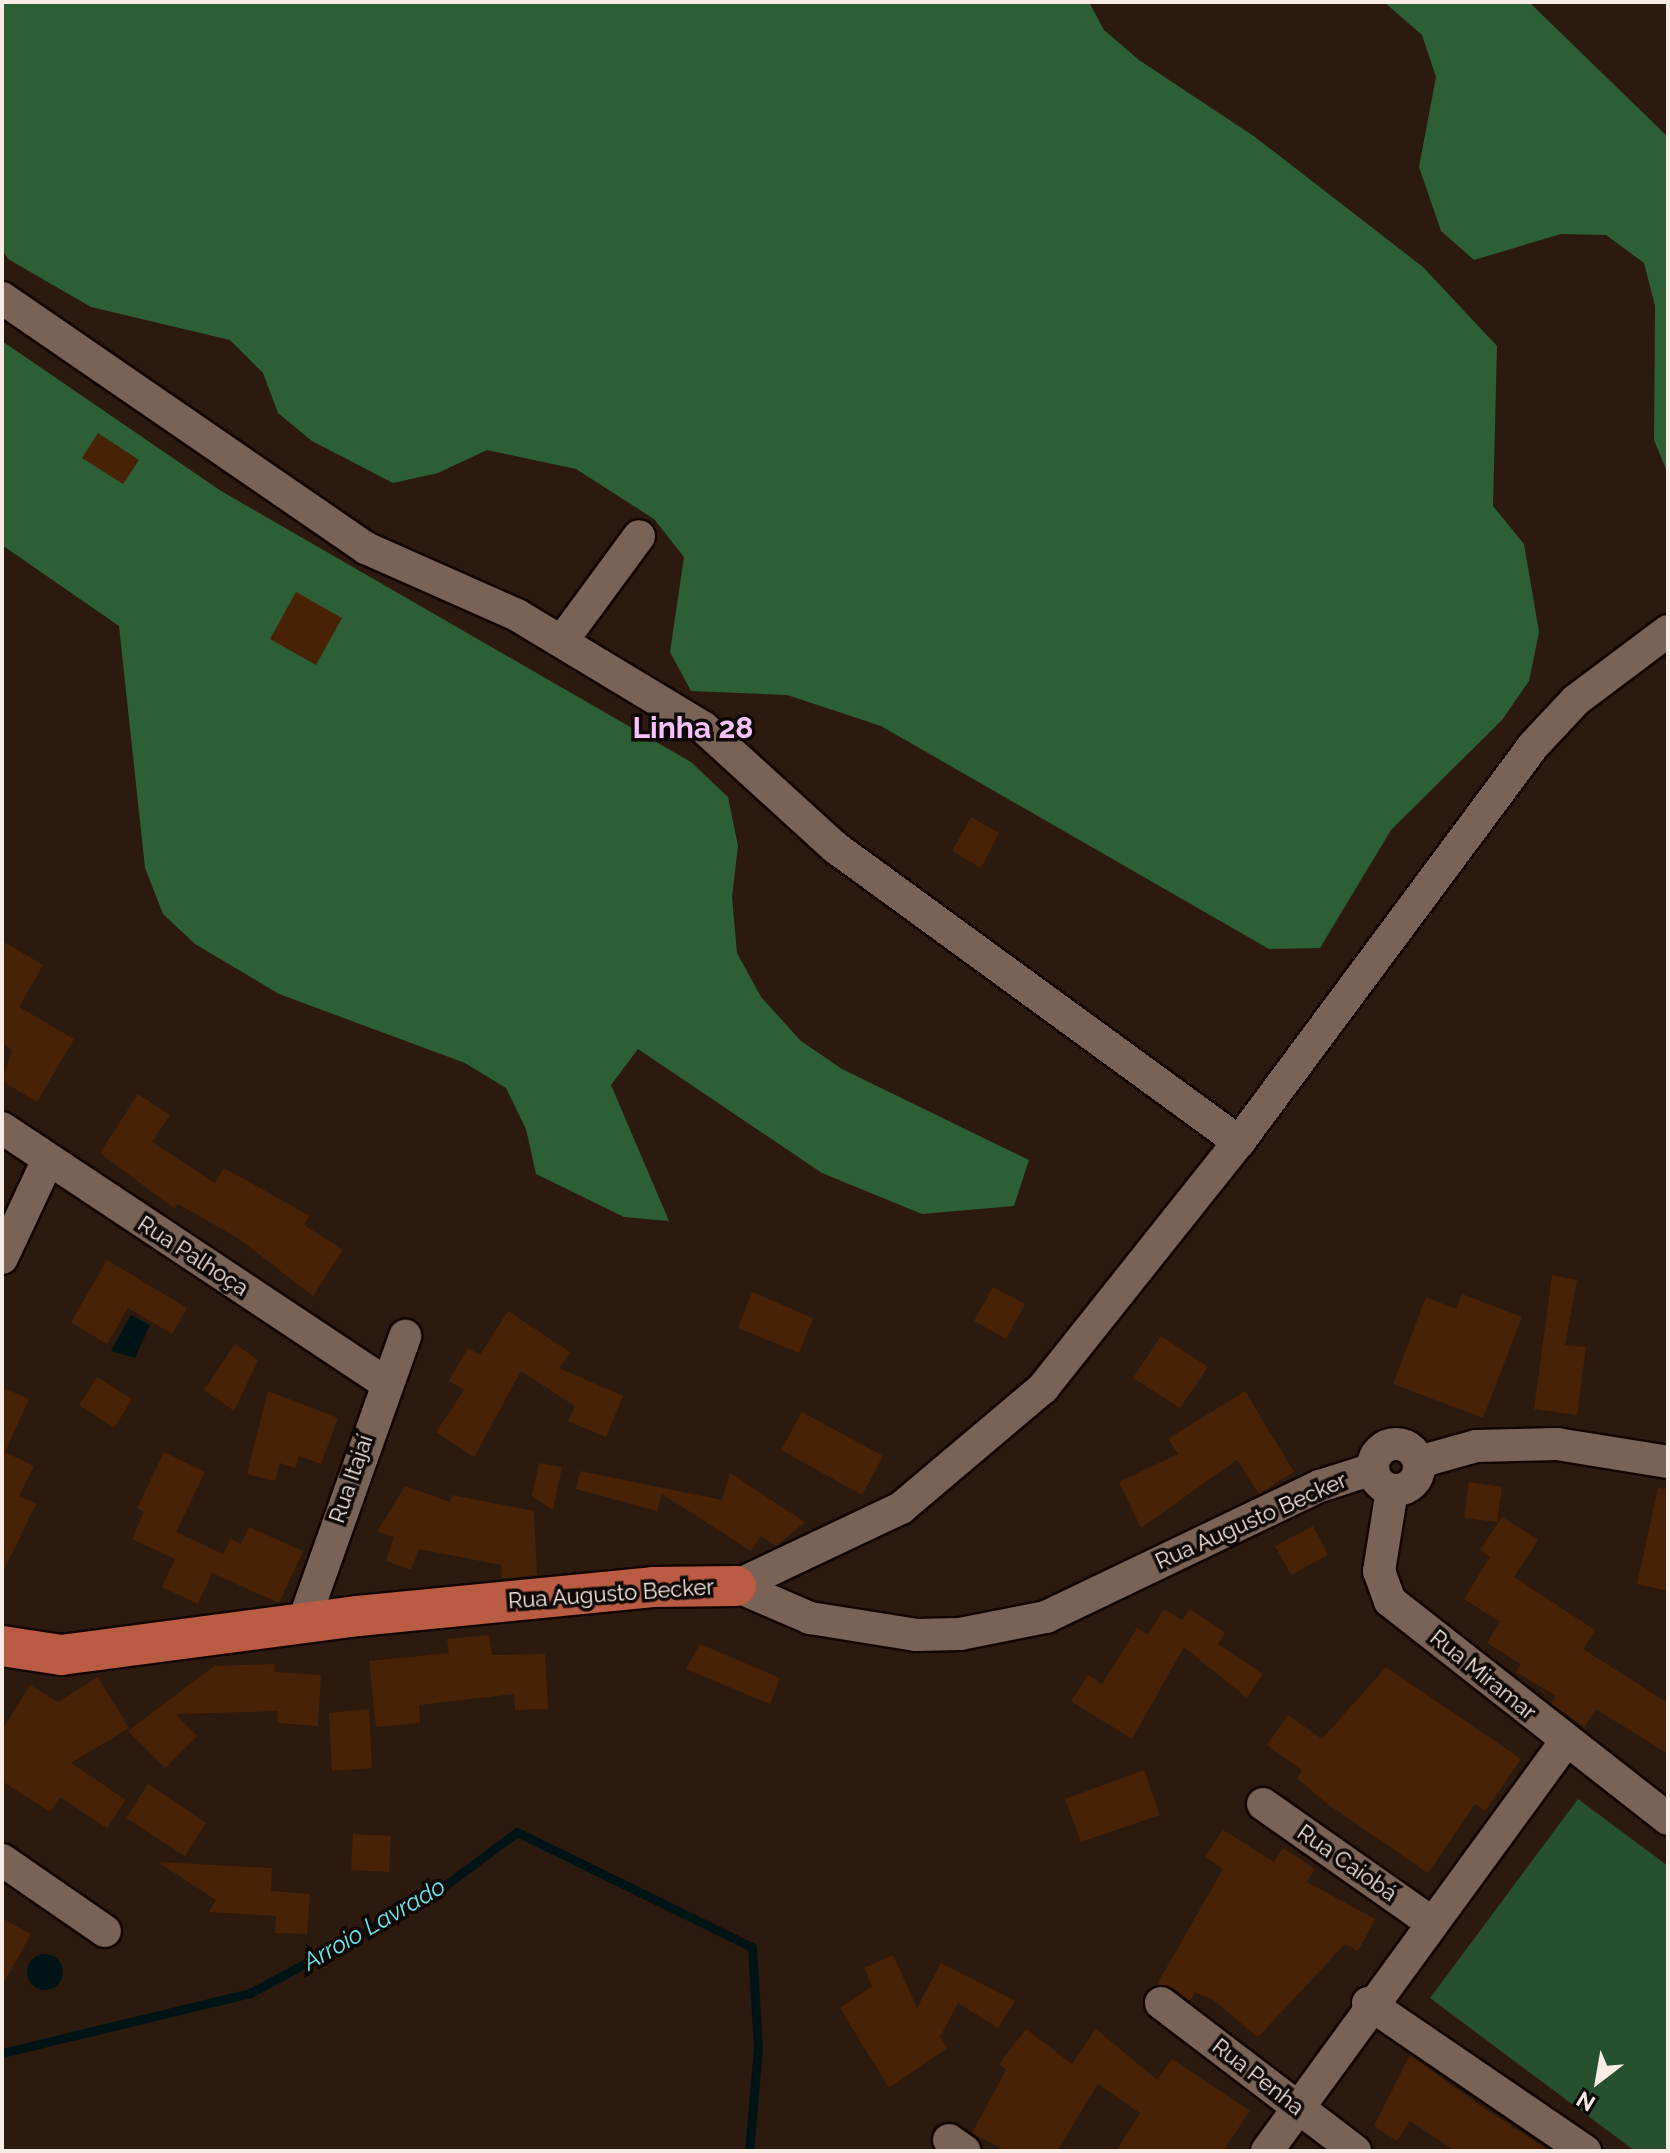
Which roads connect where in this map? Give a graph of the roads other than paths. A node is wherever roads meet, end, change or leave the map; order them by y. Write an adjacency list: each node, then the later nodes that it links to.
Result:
1 (2, 298): 4 (street)
2 (639, 536): 4 (street)
3 (1668, 631): 6 (street)
4 (562, 641): 6 (street)
5 (2, 1128): 7 (street, Rua Palhoça)
6 (1239, 1142): 13 (street)
7 (48, 1160): 8 (street); 10 (street, Rua Palhoça)
8 (2, 1258)
9 (405, 1336): 10 (street, Rua Itajaí)
10 (384, 1382): 14 (street, Rua Itajaí)
11 (1668, 1462): 12 (street)
12 (1382, 1479): 13 (street, Rua Augusto Becker); 16 (street, Rua Miramar)
13 (736, 1586): 14 (main road, Rua Augusto Becker)
14 (303, 1623): 15 (main road, Rua Augusto Becker)
15 (2, 1646)
16 (1566, 1741): 18 (street, Rua Miramar); 20 (street)
17 (1263, 1804): 20 (street, Rua Caiobá)
18 (1668, 1819)
19 (2, 1860): 21 (street)
20 (1431, 1922): 23 (street)
21 (105, 1931)
22 (1161, 2003): 24 (street, Rua Penha)
23 (1368, 2003): 24 (street); 27 (street)
24 (1298, 2109): 25 (street); 26 (street, Rua Penha)
25 (1267, 2151)
26 (1355, 2151)
27 (1585, 2151)

